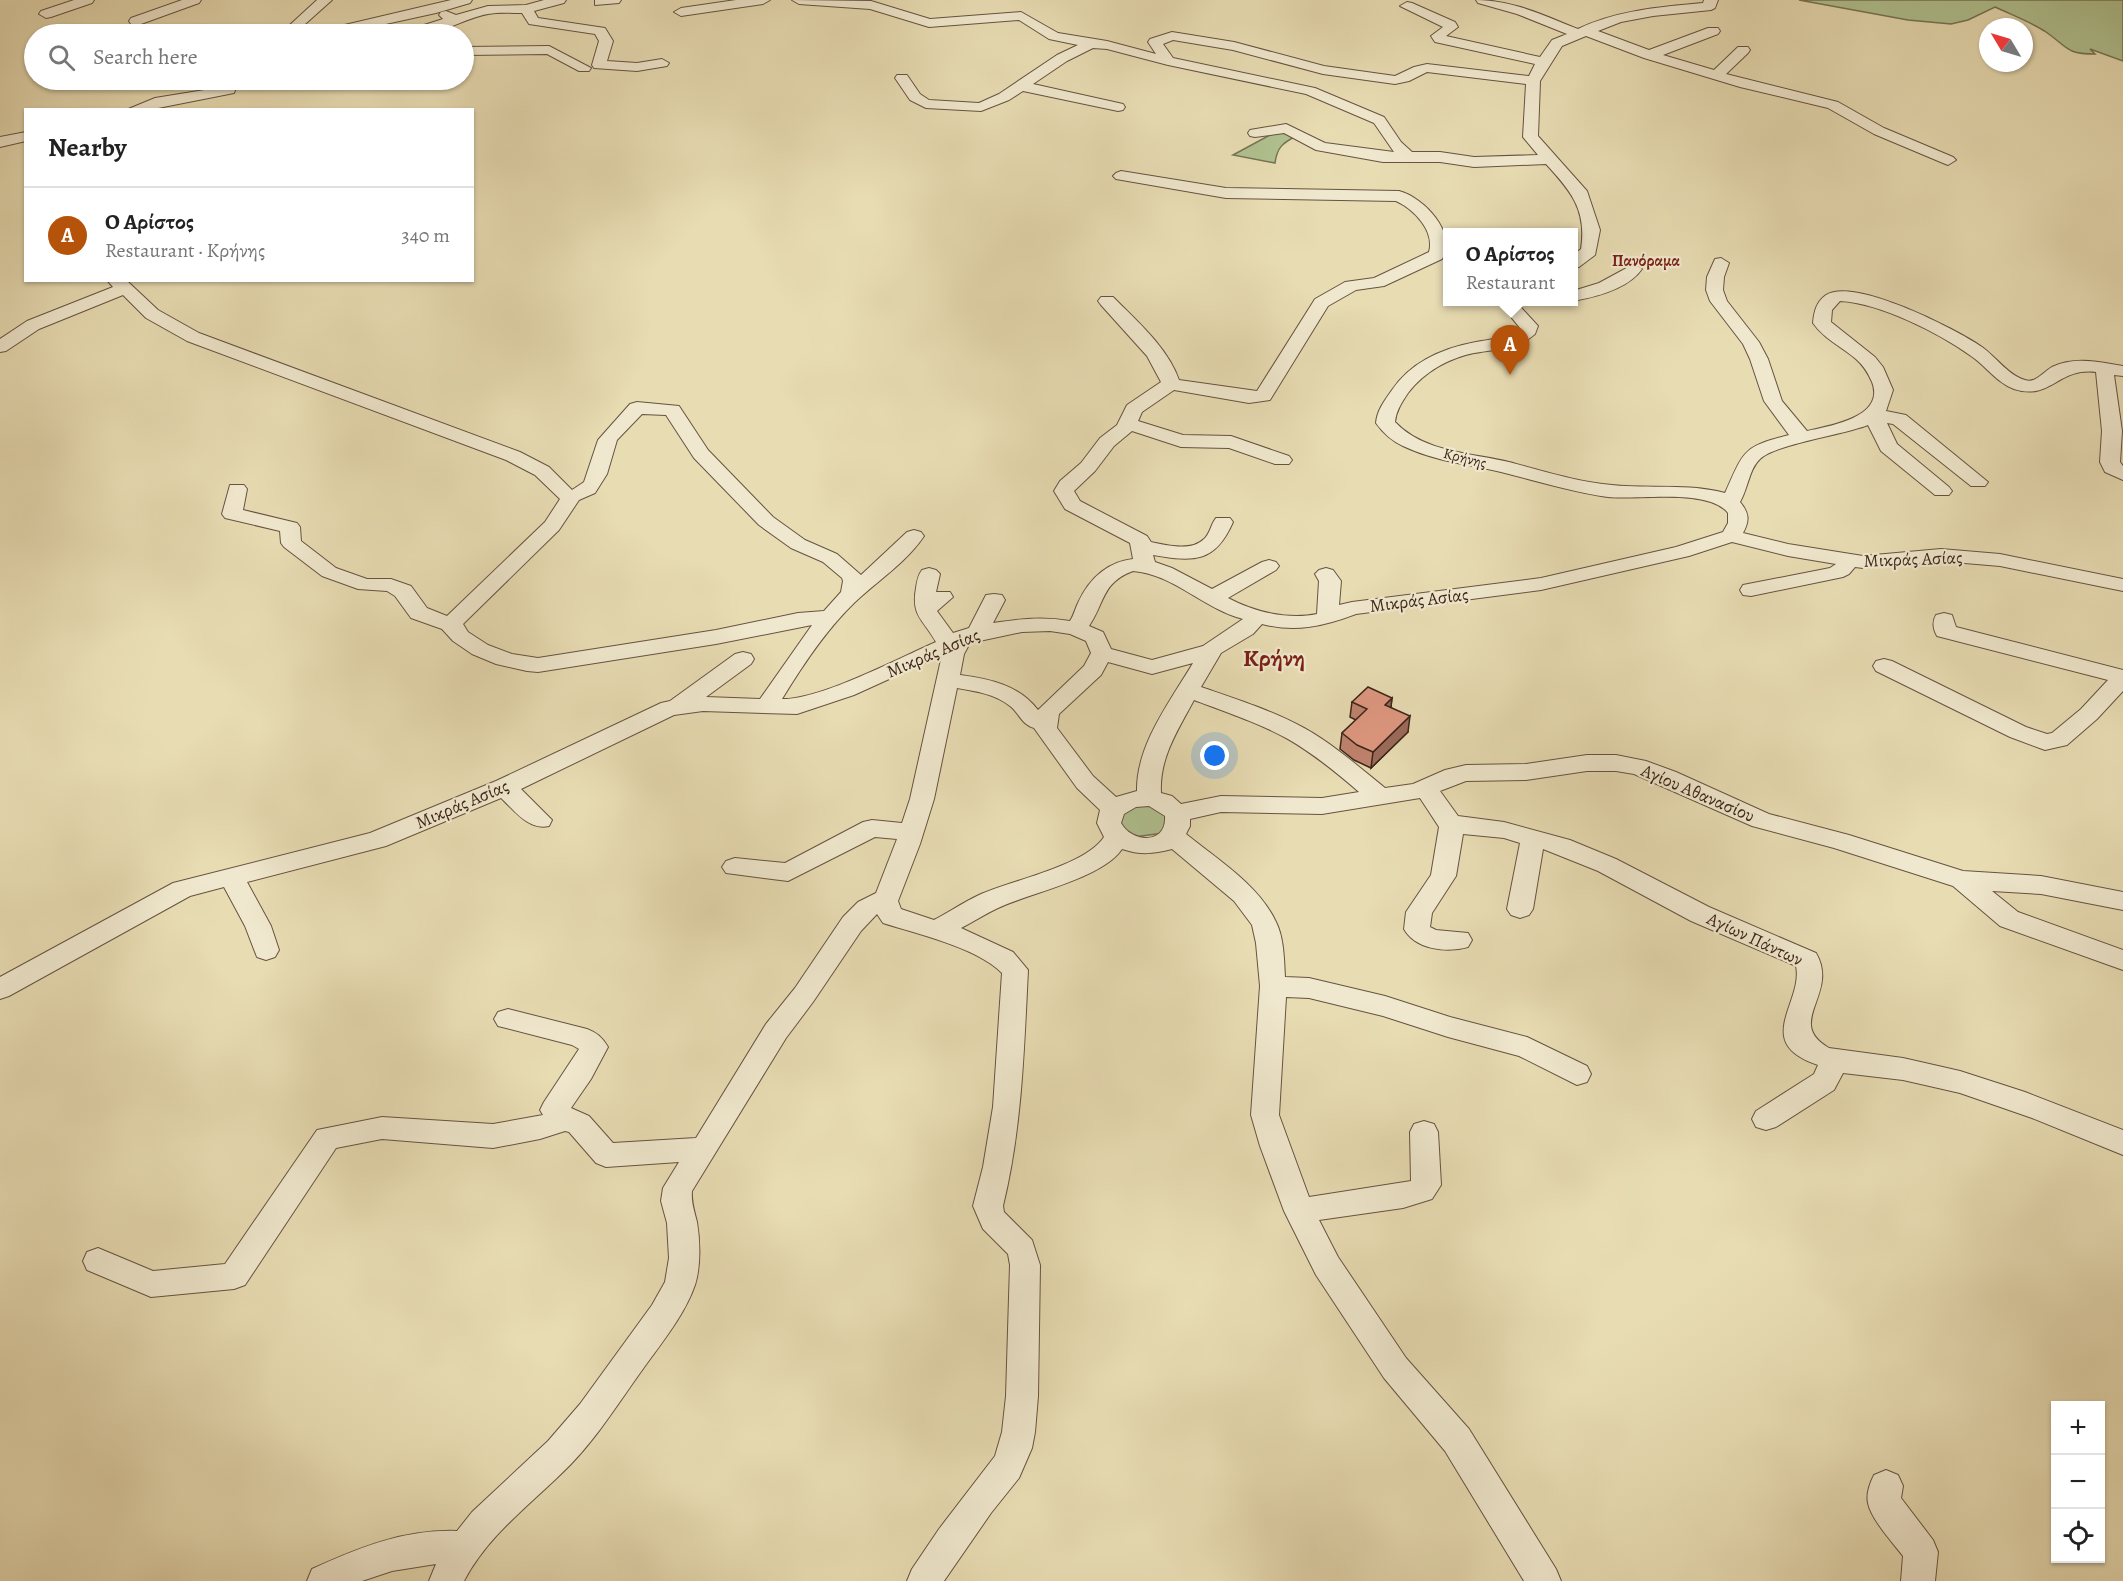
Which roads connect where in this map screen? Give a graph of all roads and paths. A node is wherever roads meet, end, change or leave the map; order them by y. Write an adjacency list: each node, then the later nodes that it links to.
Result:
1 (87, 0): 18 (street)
2 (194, 0): 20 (street)
3 (325, 0): 21 (street)
4 (425, 0): 14 (street)
5 (465, 0): 14 (street)
6 (559, 0): 15 (street)
7 (614, 0): 12 (street)
8 (763, 0): 17 (street)
9 (799, 0): 28 (street)
10 (1483, 0): 25 (street)
11 (1711, 1): 16 (street)
12 (600, 3)
13 (1407, 6): 35 (street)
14 (436, 9): 19 (street); 22 (street)
15 (526, 9): 19 (street); 36 (street)
16 (1626, 9): 25 (street); 26 (street)
17 (681, 12)
18 (46, 14)
19 (455, 20): 23 (street)
20 (136, 21)
21 (297, 24)
22 (369, 24)
23 (442, 24)
24 (1713, 31): 26 (street)
25 (1581, 32): 27 (street); 35 (street)
26 (1685, 40): 31 (street)
27 (1617, 43): 31 (street); 34 (street)
28 (1091, 44): 33 (street); 42 (street)
29 (1743, 50): 39 (street)
30 (474, 51): 37 (street)
31 (1649, 55): 39 (street)
32 (1338, 57): 38 (street)
33 (1168, 61): 38 (street); 51 (street)
34 (1632, 61)
35 (1544, 62): 41 (street)
36 (662, 63)
37 (584, 68)
38 (1323, 70): 41 (street)
39 (1717, 75): 53 (street)
40 (902, 78): 42 (street)
41 (1533, 81): 52 (street)
42 (1022, 86): 45 (street)
43 (209, 90): 46 (street)
44 (228, 90): 47 (street)
45 (1118, 107)
46 (138, 108)
47 (215, 108)
48 (1255, 133): 51 (street)
49 (24, 136): 50 (street)
50 (0, 142)
51 (1408, 157): 52 (street)
52 (1550, 159): 55 (street)
53 (1948, 160)
54 (1121, 176): 64 (street)
55 (1578, 259)
56 (1721, 263): 67 (street)
57 (1627, 266): 59 (street)
58 (120, 284): 62 (street); 75 (street)
59 (1578, 295)
60 (1107, 301): 64 (street)
61 (1511, 306): 76 (street, Κρήνης)
62 (0, 347)
63 (2114, 369): 65 (street); 71 (street)
64 (1171, 384): 66 (street)
65 (1874, 416): 67 (street); 72 (street); 74 (street)
66 (1128, 424): 68 (street); 80 (street)
67 (1802, 437): 76 (street)
68 (1231, 442): 69 (street); 70 (street)
69 (1282, 460)
70 (1230, 464)
71 (2123, 474)
72 (1978, 482)
73 (237, 489): 94 (street)
74 (1942, 491)
75 (572, 496): 87 (street); 94 (street)
76 (1729, 503): 79 (street)
77 (1223, 522): 80 (street)
78 (914, 536): 87 (street)
79 (1731, 536): 81 (street, Μικράς Ασίας); 90 (street, Μικράς Ασίας)
80 (1144, 556): 88 (street, Μικράς Ασίας); 95 (street)
81 (1849, 560): 85 (street, Μικράς Ασίας); 86 (street)
82 (1269, 566): 88 (street)
83 (929, 574): 96 (street)
84 (1326, 574): 90 (street)
85 (2123, 585)
86 (1751, 590)
87 (848, 597): 91 (street)
88 (1212, 598): 92 (street, Μικράς Ασίας)
89 (994, 600): 96 (street)
90 (1328, 616): 92 (street, Μικράς Ασίας)
91 (830, 617): 94 (street); 105 (street)
92 (1257, 617): 97 (street)
93 (1944, 620): 101 (street)
94 (452, 625)
95 (1075, 628): 96 (street, Μικράς Ασίας); 99 (street)
96 (963, 638): 102 (street); 105 (street, Μικράς Ασίας)
97 (1209, 651): 99 (street); 103 (street)
98 (708, 653): 104 (street)
99 (1102, 653): 106 (street)
100 (1884, 666): 101 (street)
101 (2123, 678)
102 (948, 680): 106 (street); 115 (street)
103 (1188, 690): 109 (street); 110 (street)
104 (678, 706): 105 (street, Μικράς Ασίας); 107 (street, Μικράς Ασίας)
105 (766, 706)
106 (1045, 722): 111 (street)
107 (504, 787): 112 (street); 119 (street, Μικράς Ασίας)
108 (1426, 788): 110 (street, Αγίου Αθανασίου); 113 (street); 120 (street, Αγίου Αθανασίου)
109 (1149, 798): 111 (street); 114 (street)
110 (1381, 798): 114 (street, Αγίου Αθανασίου)
111 (1113, 809): 116 (street)
112 (540, 820)
113 (1452, 824): 117 (street, Αγίων Πάντων); 125 (street)
114 (1175, 825): 116 (street); 128 (street)
115 (912, 832): 118 (street); 121 (street)
116 (1117, 837): 124 (street)
117 (1533, 837): 123 (street); 131 (street, Αγίων Πάντων)
118 (735, 867)
119 (231, 876): 126 (street); 129 (street, Μικράς Ασίας)
120 (1962, 880): 122 (street); 127 (street, Αγίου Αθανασίου)
121 (885, 898): 124 (street); 137 (street)
122 (2123, 901)
123 (1520, 909)
124 (937, 930): 144 (street)
125 (1459, 940)
126 (266, 950)
127 (2123, 960)
128 (1273, 986): 132 (street); 138 (street)
129 (0, 989)
130 (508, 1019): 133 (street)
131 (1832, 1059): 134 (street); 136 (street, Αγίων Πάντων)
132 (1577, 1074)
133 (565, 1119): 137 (street); 139 (street)
134 (1766, 1119)
135 (1424, 1132): 138 (street)
136 (2123, 1143)
137 (704, 1149): 141 (street)
138 (1299, 1211): 145 (street)
139 (98, 1261)
140 (1886, 1486): 146 (street)
141 (465, 1548): 142 (street); 143 (street)
142 (324, 1581)
143 (446, 1581)
144 (924, 1581)
145 (1544, 1581)
146 (1918, 1581)

